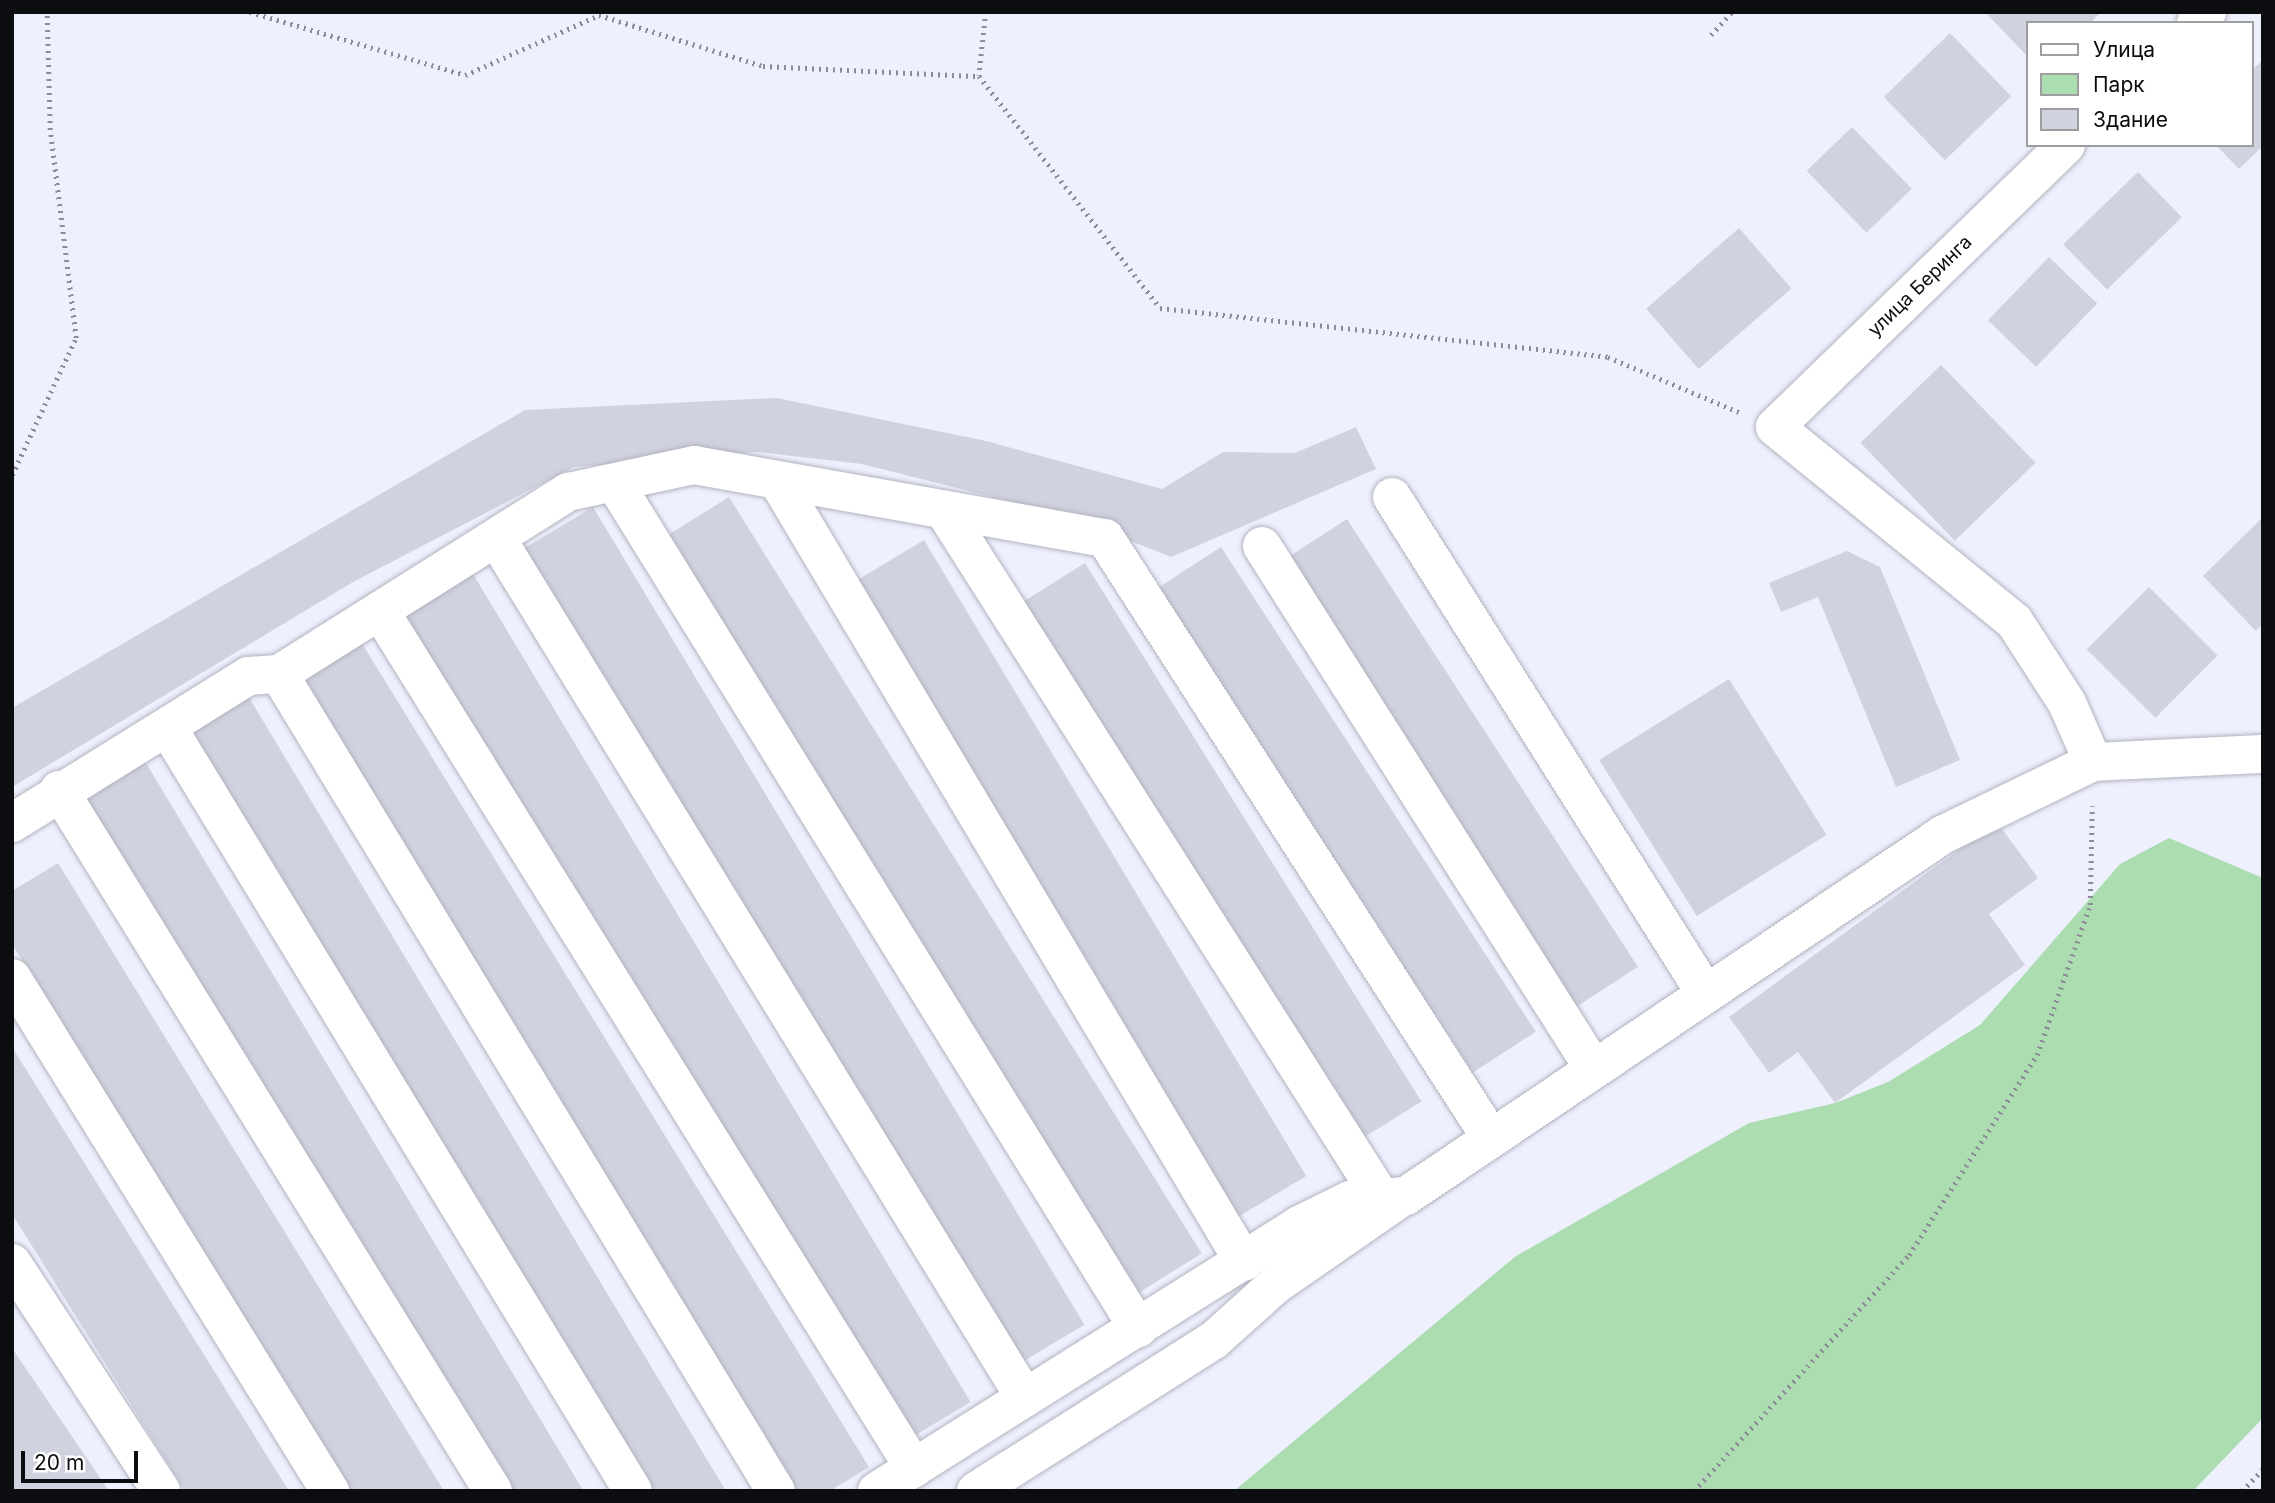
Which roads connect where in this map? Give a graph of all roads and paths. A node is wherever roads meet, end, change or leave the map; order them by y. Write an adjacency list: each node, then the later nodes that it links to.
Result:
1 (47, 12): 9 (path)
2 (250, 12): 6 (path)
3 (986, 12): 6 (path)
4 (1732, 12): 5 (path)
5 (1711, 35)
6 (979, 76): 8 (path)
7 (2064, 147): 8 (street, улица Беринга)
8 (1775, 427): 20 (street)
9 (12, 475)
10 (779, 483): 11 (street); 13 (street); 28 (street)
11 (616, 485): 14 (street); 30 (street)
12 (1392, 497): 24 (street)
13 (947, 515): 26 (street); 27 (street)
14 (496, 540): 16 (street); 31 (street)
15 (1262, 546): 25 (street)
16 (380, 611): 17 (street); 32 (street)
17 (279, 674): 18 (street); 38 (street)
18 (169, 730): 21 (street); 37 (street)
19 (2259, 745): 20 (street)
20 (2093, 762): 24 (street); 41 (path)
21 (60, 790): 22 (street); 36 (street)
22 (12, 824)
23 (12, 978): 35 (street)
24 (1706, 994): 25 (street)
25 (1594, 1069): 26 (street)
26 (1492, 1138): 27 (street)
27 (1393, 1196): 28 (street); 40 (street)
28 (1244, 1262): 30 (street)
29 (12, 1263): 34 (street)
30 (1138, 1328): 31 (street)
31 (1025, 1398): 32 (street)
32 (914, 1468): 39 (street)
33 (2263, 1469): 42 (path)
34 (161, 1491)
35 (330, 1491)
36 (493, 1491)
37 (634, 1491)
38 (776, 1491)
39 (877, 1491)
40 (976, 1491)
41 (1695, 1491)
42 (2242, 1491)

